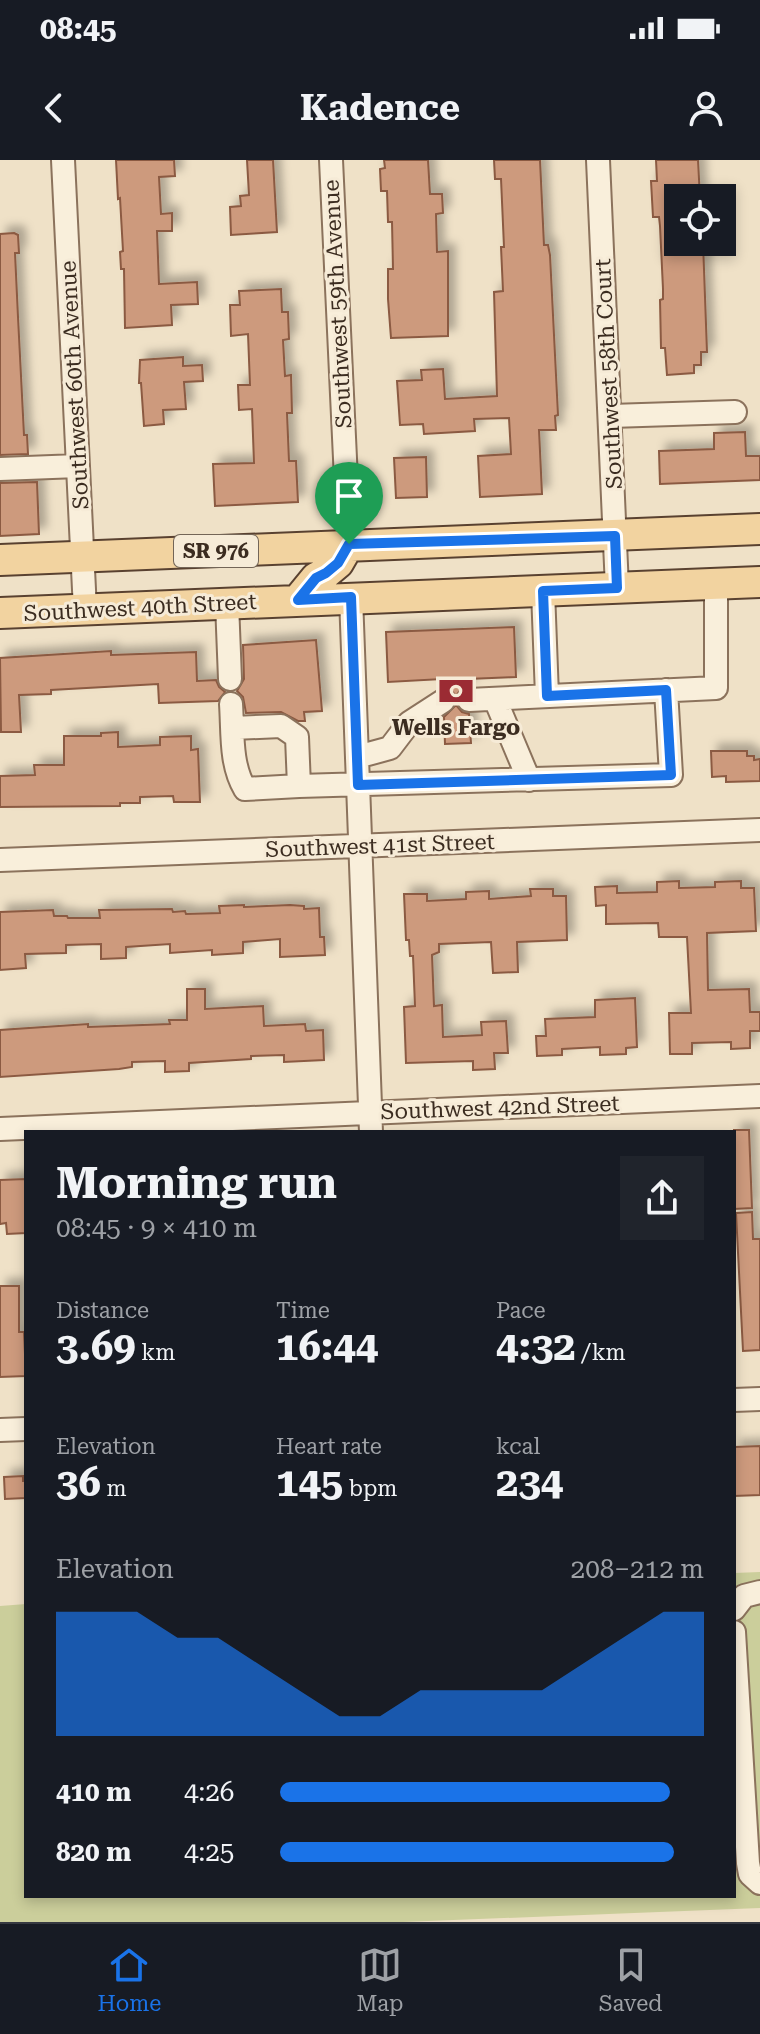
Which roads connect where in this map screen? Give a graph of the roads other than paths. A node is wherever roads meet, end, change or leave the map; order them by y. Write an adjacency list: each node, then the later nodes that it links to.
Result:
1 (63, 160): 6 (street, Southwest 60th Avenue)
2 (331, 160): 10 (street, Southwest 59th Avenue)
3 (598, 160): 5 (street, Southwest 58th Court)
4 (735, 412): 5 (street)
5 (611, 416): 9 (street, Southwest 58th Court)
6 (78, 466): 7 (street); 11 (street, Southwest 60th Avenue)
7 (0, 469)
8 (760, 529): 9 (main road, SR 976)
9 (615, 536): 10 (main road, SR 976); 15 (street, Southwest 58th Court)
10 (349, 544): 11 (main road, SR 976); 18 (main road)
11 (82, 557): 12 (main road, SR 976); 20 (street, Southwest 60th Avenue)
12 (0, 560)
13 (760, 582): 14 (main road, Southwest 40th Street)
14 (716, 584): 15 (main road, Southwest 40th Street); 23 (street)
15 (617, 588): 16 (main road, Southwest 40th Street)
16 (543, 591): 17 (main road, Southwest 40th Street); 24 (street)
17 (351, 597): 18 (main road, Southwest 40th Street); 30 (street)
18 (298, 600): 19 (main road, Southwest 40th Street)
19 (227, 603): 20 (main road, Southwest 40th Street); 22 (street)
20 (85, 610): 21 (main road, Southwest 40th Street)
21 (0, 613)
22 (230, 679)
23 (666, 690): 24 (street); 31 (street)
24 (547, 696): 25 (street)
25 (495, 699): 26 (street); 31 (street)
26 (469, 700)
27 (443, 701): 30 (street)
28 (231, 704): 29 (street)
29 (233, 728): 33 (street); 33 (street)
30 (357, 757): 32 (street)
31 (529, 780): 32 (street)
32 (358, 785): 33 (street); 35 (street)
33 (299, 786)
34 (760, 830): 35 (street, Southwest 41st Street)
35 (361, 846): 36 (street, Southwest 41st Street); 38 (street)
36 (0, 860)
37 (760, 1096): 38 (street, Southwest 42nd Street)
38 (370, 1122): 39 (street, Southwest 42nd Street)
39 (0, 1129)
40 (760, 1399): 41 (street)
41 (736, 1400)
42 (24, 1429): 43 (street)
43 (0, 1430)
44 (760, 1592): 45 (street)
45 (736, 1606)
46 (736, 1665): 47 (street)
47 (760, 1883)

